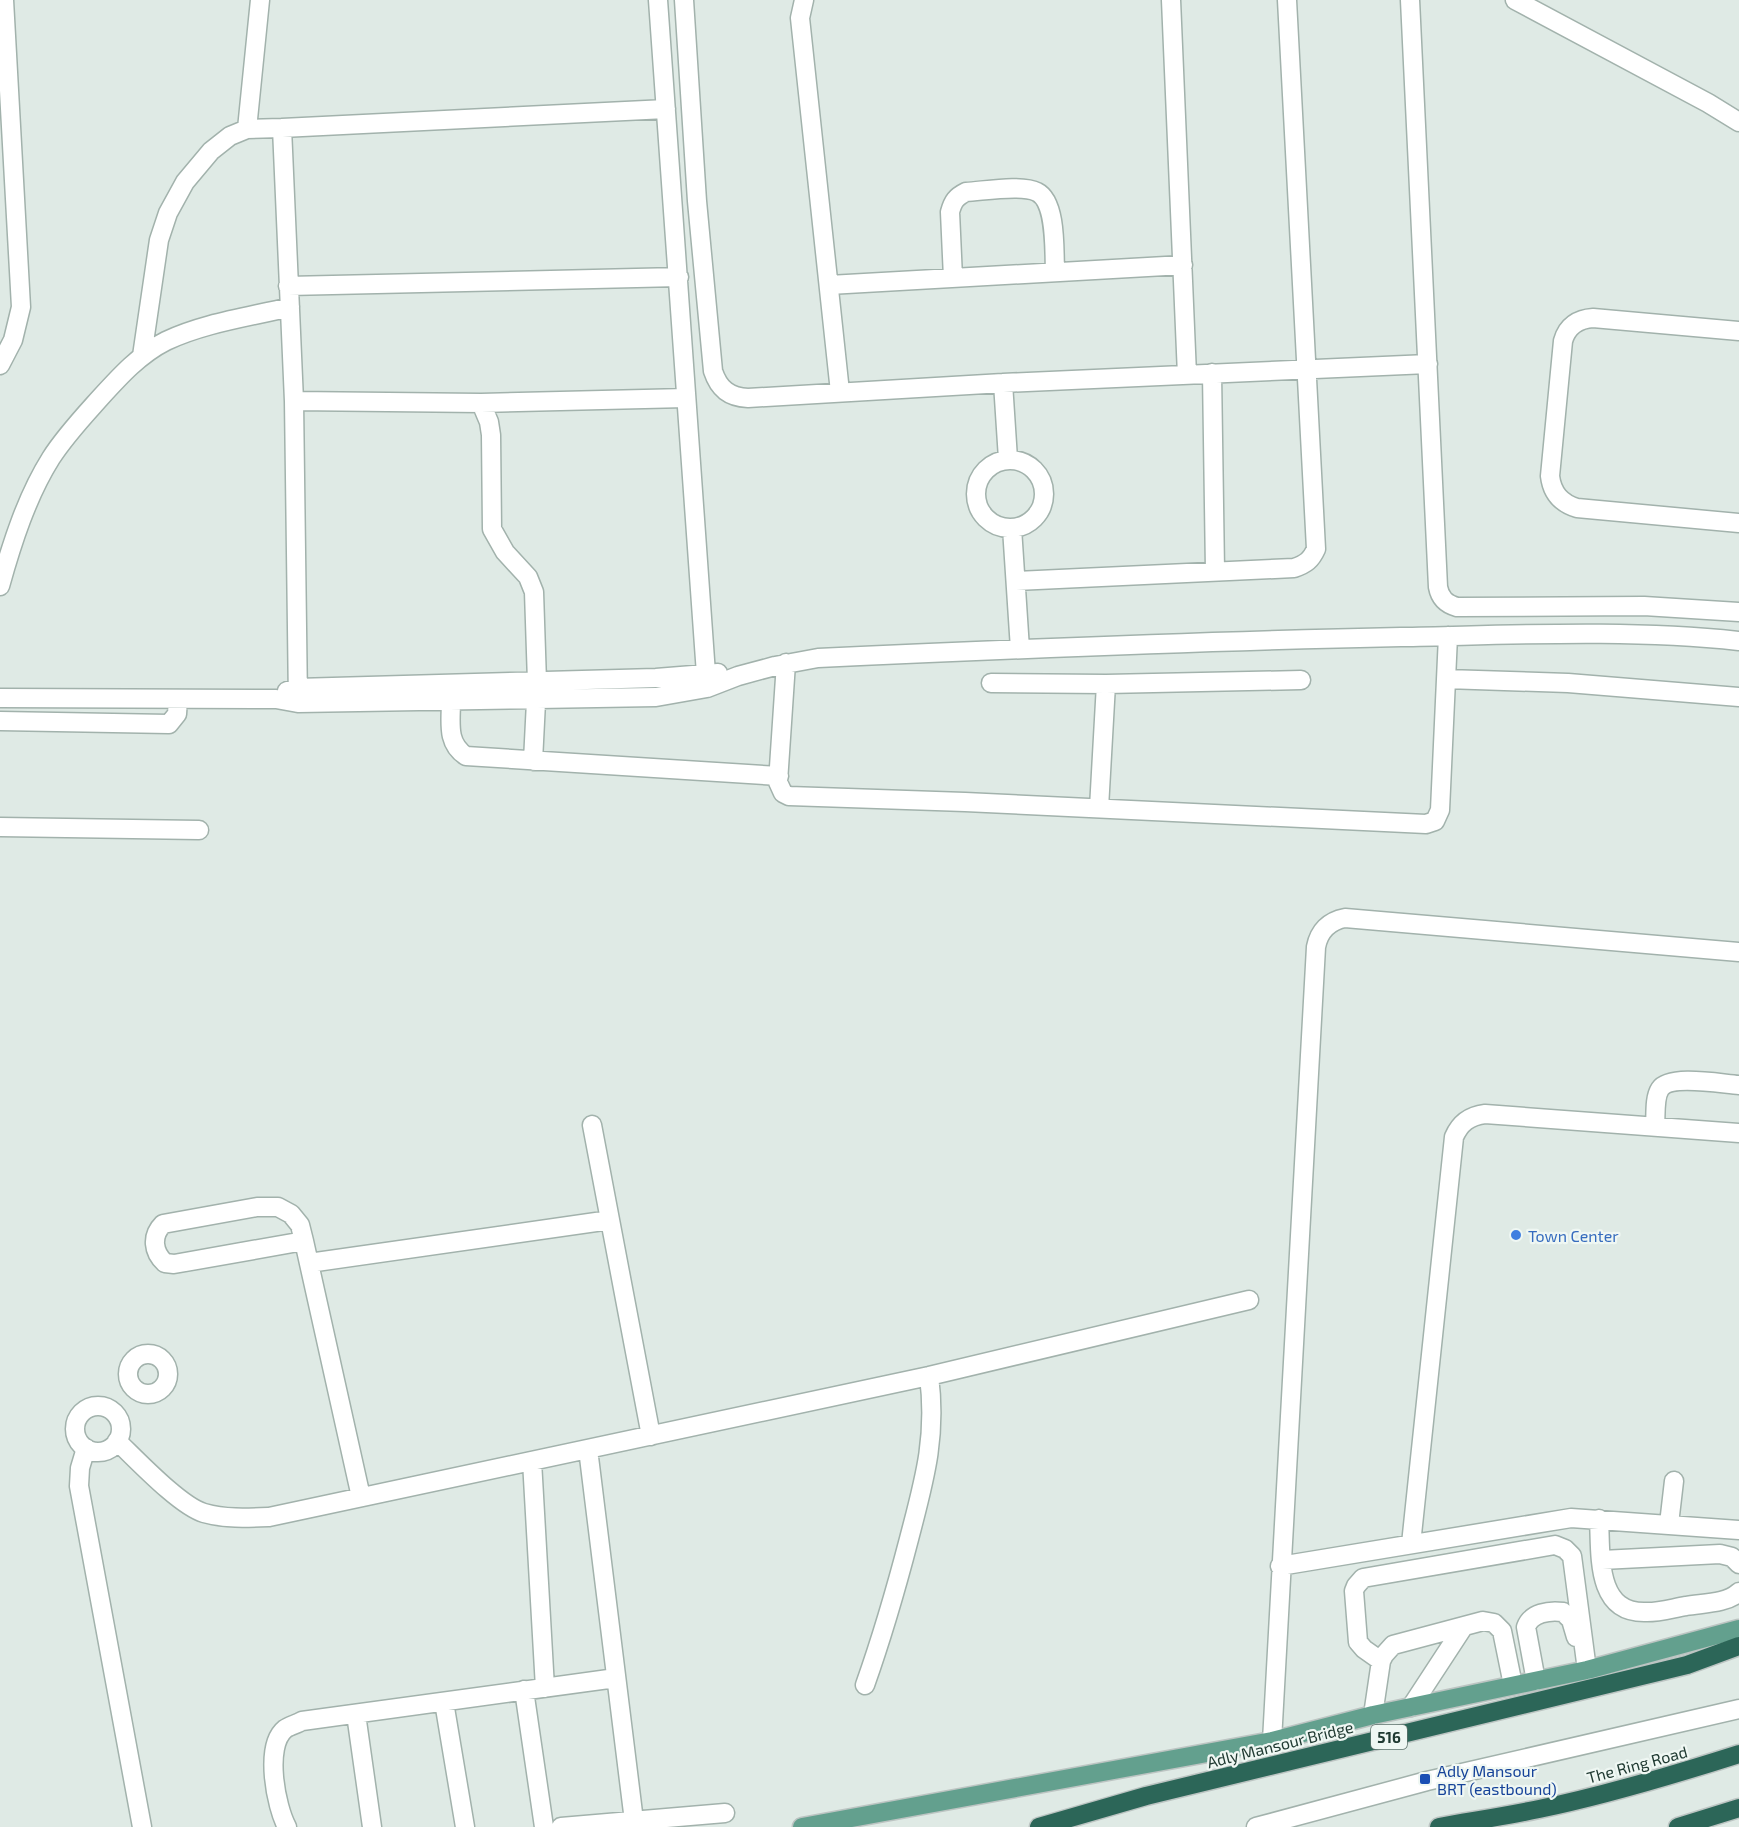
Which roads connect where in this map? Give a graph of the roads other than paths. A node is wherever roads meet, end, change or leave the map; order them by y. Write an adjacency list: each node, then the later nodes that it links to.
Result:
1 (4, 0): 24 (street)
2 (260, 0): 13 (street)
3 (658, 0): 10 (street)
4 (684, 0): 29 (street)
5 (804, 0): 18 (street)
6 (1171, 0): 14 (street)
7 (1287, 0): 25 (street)
8 (1410, 0): 23 (street)
9 (1515, 0): 11 (street)
10 (666, 109): 12 (street); 16 (street)
11 (1739, 122)
12 (282, 128): 13 (street); 19 (street)
13 (247, 129): 22 (street)
14 (1183, 265): 15 (street); 27 (street)
15 (1055, 272): 17 (street); 17 (street)
16 (679, 277): 19 (street); 30 (street)
17 (953, 278): 18 (street)
18 (829, 285): 29 (street)
19 (288, 286): 20 (street)
20 (290, 307): 22 (street); 31 (street)
21 (1739, 331): 34 (street)
22 (142, 356): 38 (street)
23 (1428, 364): 25 (street); 39 (street)
24 (0, 365)
25 (1305, 369): 26 (street); 36 (street)
26 (1212, 374): 27 (street); 36 (street)
27 (1187, 375): 28 (street)
28 (1003, 383): 29 (street); 33 (street)
29 (840, 392)
30 (686, 398): 32 (street); 44 (street)
31 (294, 401): 32 (street); 51 (street)
32 (481, 403): 50 (street)
33 (1008, 459): 35 (street); 35 (street)
34 (1739, 523)
35 (1012, 528): 37 (street)
36 (1215, 571): 37 (street)
37 (1016, 581): 42 (street)
38 (0, 586)
39 (1739, 612)
40 (1448, 636): 41 (street); 42 (street); 46 (street)
41 (1739, 641)
42 (1020, 649): 43 (street)
43 (786, 663): 45 (street); 58 (street)
44 (706, 674): 45 (street); 50 (street)
45 (738, 676): 50 (street)
46 (1446, 679): 53 (street); 59 (street)
47 (1301, 680): 49 (street)
48 (991, 683): 49 (street)
49 (1106, 684): 59 (street)
50 (537, 690): 51 (street); 55 (street); 57 (street)
51 (297, 696): 54 (street); 55 (street)
52 (0, 698): 54 (street)
53 (1739, 698)
54 (178, 699): 56 (street)
55 (451, 700): 57 (street)
56 (0, 721)
57 (533, 761): 58 (street)
58 (779, 776): 59 (street)
59 (1099, 808)
60 (0, 827): 61 (street)
61 (199, 830)
62 (1739, 952): 87 (street)
63 (1739, 1085): 65 (street)
64 (592, 1125): 67 (street)
65 (1655, 1127): 66 (street); 84 (street)
66 (1739, 1133)
67 (610, 1220): 69 (street); 74 (street)
68 (304, 1241): 68 (street); 69 (street)
69 (309, 1263): 80 (street)
70 (1249, 1300): 71 (street)
71 (929, 1377): 74 (street); 96 (street)
72 (136, 1390): 73 (street)
73 (110, 1409): 75 (street); 76 (street)
74 (651, 1436): 77 (street)
75 (117, 1441): 76 (street); 80 (street)
76 (86, 1448): 110 (street)
77 (588, 1449): 78 (street); 94 (street)
78 (532, 1461): 80 (street); 98 (street)
79 (1674, 1481): 82 (street)
80 (361, 1497)
81 (1599, 1519): 82 (street); 84 (street); 85 (street)
82 (1669, 1524): 83 (street)
83 (1739, 1530)
84 (1412, 1544): 87 (street)
85 (1602, 1560): 86 (street); 88 (street)
86 (1739, 1564)
87 (1280, 1566): 105 (street)
88 (1739, 1592)
89 (1464, 1626): 92 (street); 97 (street); 101 (street)
90 (1739, 1629): 93 (main road)
91 (1739, 1646): 117 (highway, Adly Mansour Bridge / 516)
92 (1381, 1661): 93 (street); 104 (street)
93 (1587, 1665): 95 (main road); 95 (street)
94 (616, 1678): 98 (street); 109 (street)
95 (1536, 1681): 97 (main road)
96 (865, 1685)
97 (1513, 1686): 101 (main road)
98 (545, 1688): 99 (street)
99 (524, 1690): 100 (street); 114 (street)
100 (444, 1702): 103 (street); 113 (street)
101 (1411, 1707): 104 (main road)
102 (1739, 1709): 118 (street)
103 (356, 1714): 111 (street); 112 (street)
104 (1373, 1715): 105 (main road)
105 (1272, 1741): 116 (main road)
106 (1739, 1754): 119 (highway, The Ring Road)
107 (1739, 1808): 120 (highway)
108 (725, 1814): 109 (street)
109 (634, 1821): 115 (street)
110 (142, 1827)
111 (287, 1827)
112 (372, 1827)
113 (465, 1827)
114 (544, 1827)
115 (561, 1827)
116 (802, 1827)
117 (1039, 1827)
118 (1256, 1827)
119 (1439, 1827)
120 (1678, 1827)

